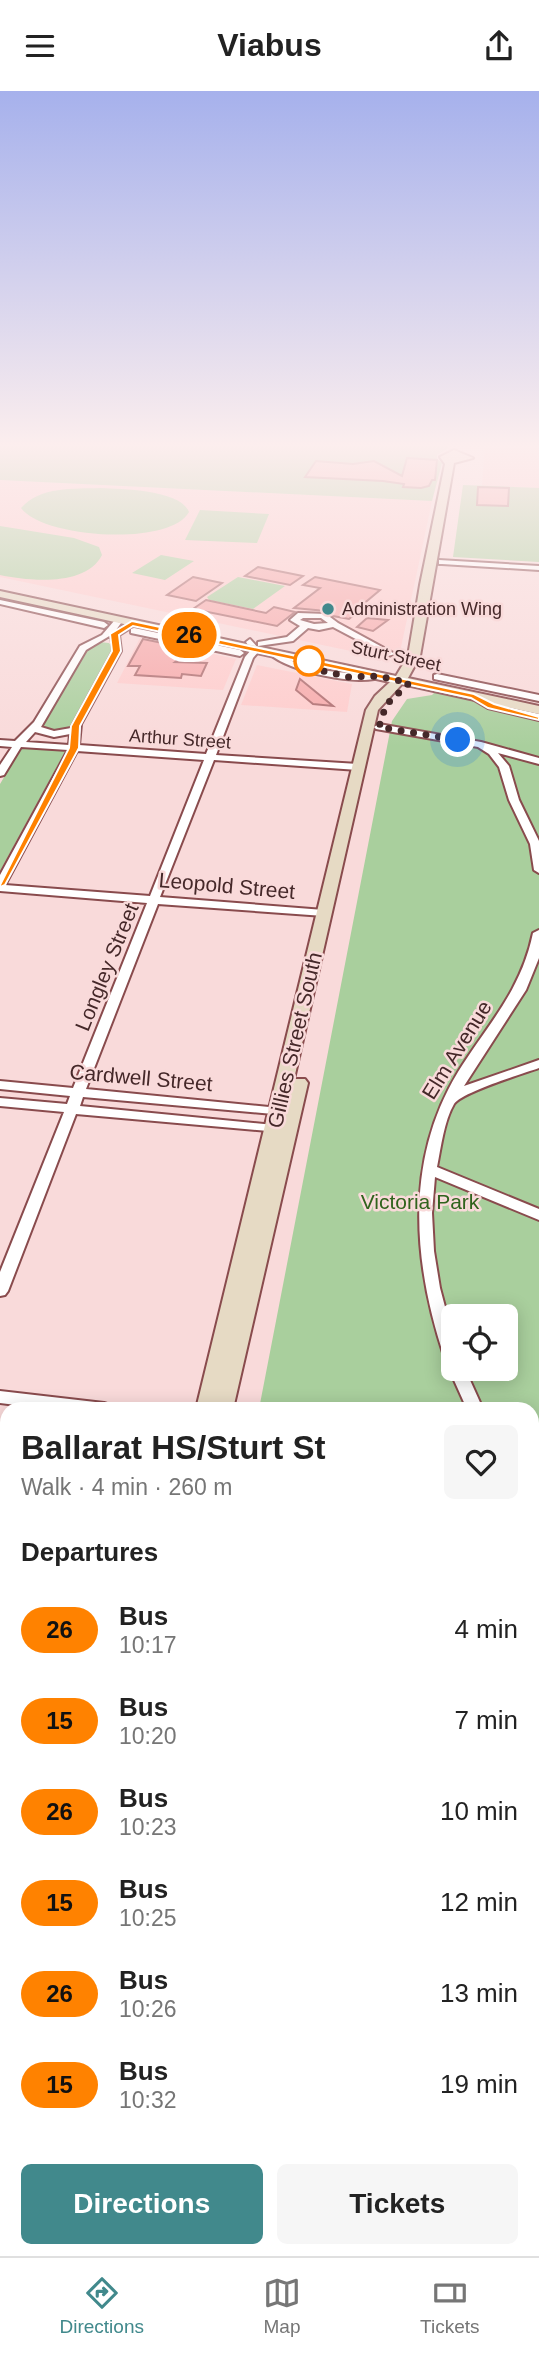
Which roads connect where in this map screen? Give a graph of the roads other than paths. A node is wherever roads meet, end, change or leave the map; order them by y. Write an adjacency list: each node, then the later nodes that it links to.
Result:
1 (438, 545): 5 (main road)
2 (445, 545): 3 (main road)
3 (442, 562): 4 (street); 5 (main road)
4 (539, 568)
5 (434, 582): 17 (main road); 20 (main road)
6 (0, 589): 15 (main road, Sturt Street)
7 (0, 594): 9 (main road, Sturt Street)
8 (0, 602): 9 (street, Sturt Street)
9 (105, 620): 10 (main road, Sturt Street); 12 (street)
10 (133, 627): 11 (main road, Sturt Street); 13 (street)
11 (151, 631): 15 (main road, Sturt Street); 15 (street, Sturt Street)
12 (94, 641): 13 (street); 26 (street)
13 (114, 643): 28 (street)
14 (291, 645): 15 (main road, Sturt Street); 16 (street); 18 (main road, Sturt Street)
15 (256, 651): 20 (main road, Sturt Street); 33 (street, Longley Street)
16 (391, 654)
17 (412, 662): 18 (main road); 20 (main road)
18 (366, 668): 20 (main road, Sturt Street)
19 (437, 677): 22 (street, Sturt Street)
20 (406, 679): 21 (main road, Sturt Street); 23 (main road, Sturt Street); 27 (main road, Gillies Street South); 35 (main road, Gillies Street South)
21 (474, 696): 24 (main road, Sturt Street); 25 (street, Sturt Street)
22 (539, 698)
23 (539, 704)
24 (539, 710)
25 (539, 717)
26 (35, 727): 28 (street); 30 (street)
27 (379, 727): 31 (street); 35 (main road, Gillies Street South)
28 (74, 730): 32 (street)
29 (0, 743): 30 (street, Arthur Street)
30 (18, 744): 32 (street, Arthur Street); 36 (street)
31 (481, 745): 34 (street); 37 (street)
32 (74, 748): 33 (street, Arthur Street); 39 (street)
33 (211, 757): 35 (street, Arthur Street); 40 (street, Longley Street)
34 (539, 761)
35 (364, 768): 41 (main road, Gillies Street South)
36 (0, 773)
37 (537, 842): 38 (street)
38 (539, 870)
39 (0, 886): 40 (street, Leopold Street)
40 (155, 900): 41 (street, Leopold Street); 45 (street, Longley Street)
41 (329, 914): 49 (main road, Gillies Street South)
42 (539, 933): 46 (street, Elm Avenue)
43 (539, 1064): 46 (street)
44 (0, 1085): 45 (street, Cardwell Street)
45 (78, 1093): 48 (street, Longley Street); 49 (street, Cardwell Street)
46 (450, 1100): 50 (street, Elm Avenue)
47 (0, 1103): 48 (street, Cardwell Street)
48 (72, 1109): 49 (street, Cardwell Street); 52 (street, Longley Street)
49 (283, 1121): 57 (main road, Gillies Street South); 58 (main road, Gillies Street South)
50 (429, 1169): 51 (street); 53 (street, Elm Avenue)
51 (539, 1215)
52 (0, 1291)
53 (441, 1321)
54 (462, 1381): 59 (street)
55 (0, 1397): 56 (street)
56 (43, 1402)
57 (209, 1402)
58 (223, 1402)
59 (472, 1402)

